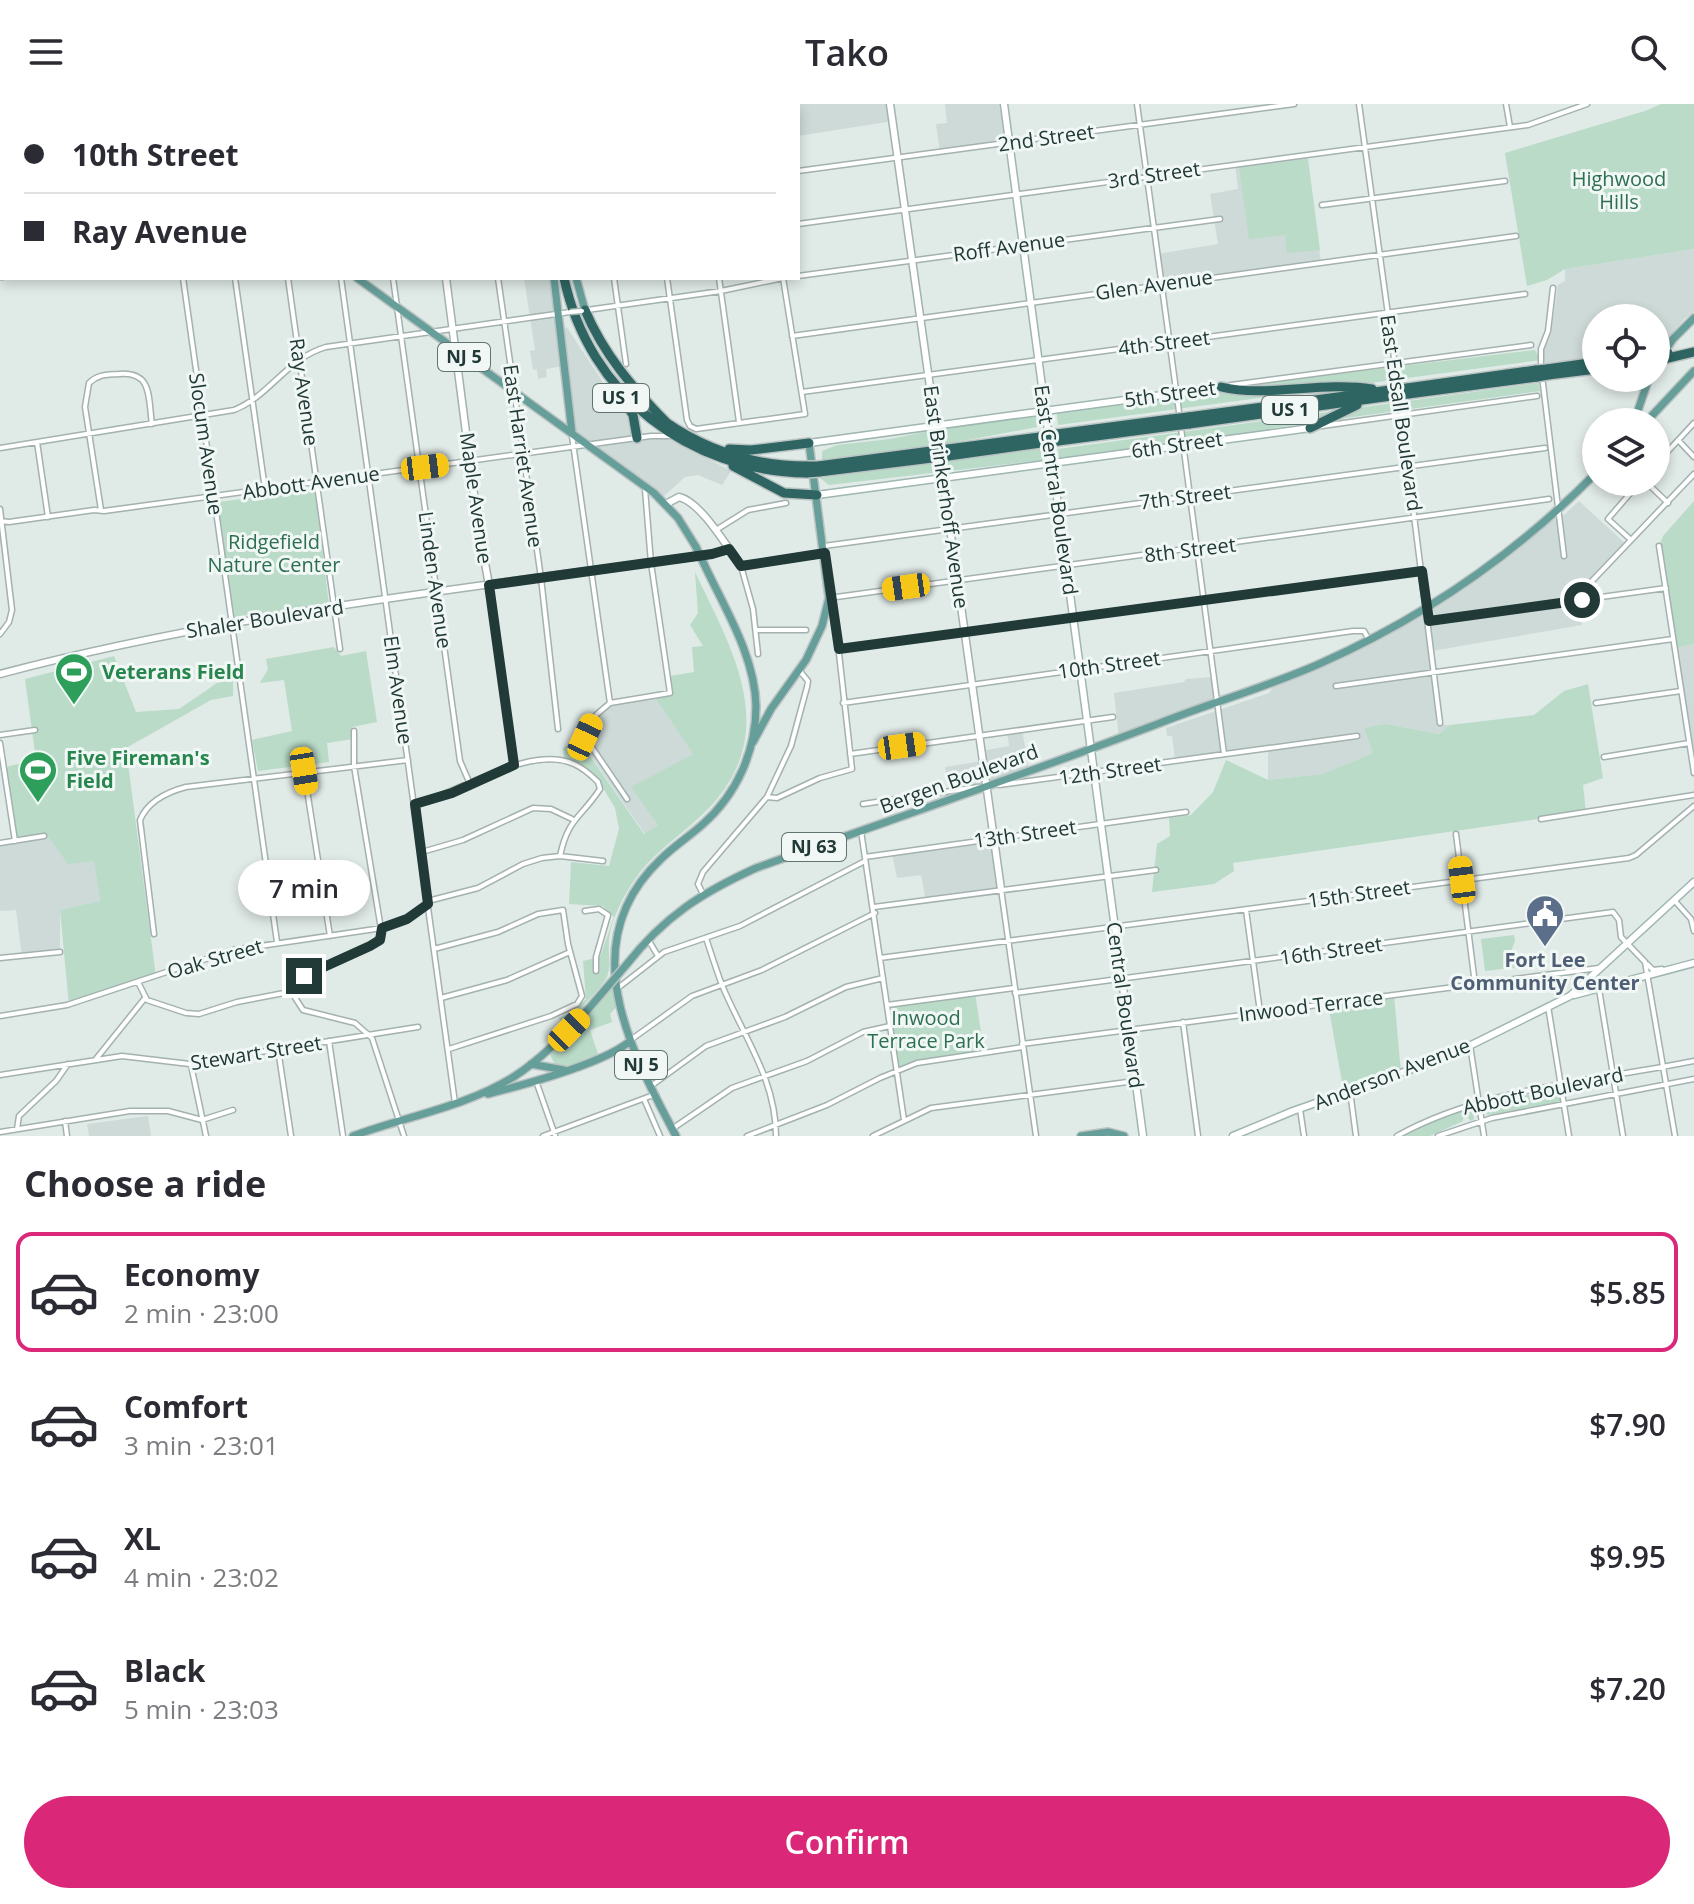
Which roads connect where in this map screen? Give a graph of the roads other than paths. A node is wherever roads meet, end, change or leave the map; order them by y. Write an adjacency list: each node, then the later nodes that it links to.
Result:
1 (891, 104): 12 (main road, East Brinkerhoff Avenue)
2 (1004, 104): 10 (main road, East Central Boulevard)
3 (1137, 104): 8 (street)
4 (1294, 104): 8 (street, 2nd Street)
5 (1359, 104): 11 (street, East Edsall Boulevard)
6 (1506, 104): 9 (street)
7 (1587, 104): 9 (street, 3rd Street)
8 (1140, 124): 10 (street, 2nd Street); 14 (street)
9 (1510, 127): 11 (street, 3rd Street)
10 (1010, 143): 12 (street, 2nd Street); 16 (main road, East Central Boulevard)
11 (1365, 147): 14 (street, 3rd Street); 17 (street, East Edsall Boulevard)
12 (898, 157): 13 (street, 2nd Street); 19 (main road, East Brinkerhoff Avenue)
13 (800, 171)
14 (1147, 176): 16 (street, 3rd Street); 22 (street)
15 (1505, 181): 17 (street)
16 (1015, 194): 19 (street, 3rd Street); 24 (main road, East Central Boulevard)
17 (1372, 198): 18 (street); 25 (street, East Edsall Boulevard)
18 (1322, 205)
19 (905, 208): 21 (street, 3rd Street); 26 (main road, East Brinkerhoff Avenue)
20 (1220, 219): 22 (street, Roff Avenue)
21 (800, 224)
22 (1154, 228): 24 (street, Roff Avenue); 45 (street)
23 (1516, 236): 25 (street, Glen Avenue)
24 (1022, 244): 26 (street, Roff Avenue); 50 (main road, East Central Boulevard)
25 (1380, 255): 45 (street, Glen Avenue); 54 (street, East Edsall Boulevard)
26 (913, 260): 27 (street, Roff Avenue); 56 (main road, East Brinkerhoff Avenue)
27 (800, 276)
28 (183, 280): 91 (street, Slocum Avenue)
29 (235, 280): 87 (street)
30 (288, 280): 70 (street, Ray Avenue)
31 (341, 280): 64 (street, Elm Avenue)
32 (360, 280): 52 (main road, NJ 5)
33 (393, 280): 52 (street, Linden Avenue)
34 (446, 280): 59 (main road, Maple Avenue)
35 (498, 280): 58 (street, East Harriet Avenue)
36 (561, 280): 55 (highway, US 1)
37 (562, 280): 93 (highway)
38 (562, 280): 101 (highway)
39 (576, 280): 53 (main road, US 1)
40 (614, 280): 51 (street)
41 (667, 280): 49 (street)
42 (719, 280): 47 (street)
43 (774, 280): 47 (street)
44 (784, 280): 62 (street)
45 (1161, 284): 50 (street, Glen Avenue); 63 (street)
46 (1553, 288): 137 (street)
47 (721, 291): 49 (street); 94 (street)
48 (1525, 294): 54 (street, 4th Street)
49 (669, 298): 51 (street); 94 (street)
50 (1029, 302): 56 (street, Glen Avenue); 71 (main road, East Central Boulevard)
51 (618, 306): 53 (street); 74 (street)
52 (398, 308): 60 (main road, NJ 5); 61 (street, Linden Avenue)
53 (584, 311): 55 (street, bridge); 74 (highway, US 1)
54 (1388, 312): 63 (street, 4th Street); 72 (street, East Edsall Boulevard)
55 (565, 313): 58 (street); 86 (highway, US 1); 99 (main road)
56 (921, 317): 62 (street, Glen Avenue); 78 (main road, East Brinkerhoff Avenue)
57 (1694, 318): 65 (main road)
58 (503, 322): 59 (street); 80 (street, East Harriet Avenue)
59 (453, 329): 60 (street); 68 (main road, Maple Avenue)
60 (430, 332): 61 (street); 68 (main road, NJ 5)
61 (401, 336): 64 (street); 118 (street, Linden Avenue)
62 (792, 336): 81 (street)
63 (1169, 342): 71 (street, 4th Street); 83 (street)
64 (350, 343): 70 (street); 122 (street, Elm Avenue)
65 (1670, 344)
66 (1531, 345): 72 (street, 5th Street)
67 (1694, 349): 69 (highway)
68 (456, 351): 80 (main road, NJ 5); 116 (main road, Maple Avenue)
69 (1670, 355)
70 (300, 359): 87 (street); 124 (street, Ray Avenue)
71 (1037, 359): 78 (street, 4th Street); 89 (main road, East Central Boulevard)
72 (1395, 363): 79 (street, 5th Street); 90 (street, East Edsall Boulevard)
73 (1582, 365): 77 (highway, US 1)
74 (621, 366): 93 (highway, US 1)
75 (1582, 370): 77 (highway, US 1)
76 (1694, 371): 88 (main road)
77 (1548, 372): 82 (highway, US 1, bridge)
78 (929, 374): 81 (street, 4th Street); 97 (main road, East Brinkerhoff Avenue)
79 (1221, 387): 82 (highway); 83 (main road, 5th Street)
80 (514, 392): 99 (main road, NJ 5); 113 (street, East Harriet Avenue)
81 (802, 392): 94 (street)
82 (1388, 392): 85 (highway, US 1); 92 (highway, US 1)
83 (1177, 393): 89 (main road, 5th Street); 106 (street)
84 (1537, 396): 90 (street, 6th Street)
85 (1373, 399): 92 (highway, US 1); 98 (highway)
86 (623, 400): 101 (highway, US 1); 102 (highway)
87 (253, 401): 91 (street); 127 (street)
88 (1659, 408)
89 (1046, 410): 97 (main road, 5th Street); 117 (main road, East Central Boulevard)
90 (1402, 414): 98 (street, 6th Street); 119 (street, East Edsall Boulevard)
91 (202, 416): 96 (street); 129 (street, Slocum Avenue)
92 (1189, 420): 120 (highway, US 1, bridge)
93 (666, 422): 109 (highway, US 1)
94 (739, 423)
95 (1694, 423): 103 (street)
96 (152, 424): 100 (street); 100 (street)
97 (936, 426): 105 (main road, 5th Street); 123 (main road, East Brinkerhoff Avenue)
98 (1310, 428): 106 (main road, 6th Street)
99 (572, 433): 107 (main road, NJ 5); 108 (street)
100 (89, 434): 104 (street); 139 (street)
101 (672, 436): 102 (street, Abbott Avenue); 114 (highway, US 1)
102 (637, 438): 107 (street, Abbott Avenue)
103 (1678, 440): 112 (street); 115 (street)
104 (37, 442): 110 (street); 141 (street)
105 (809, 443): 109 (highway); 128 (main road)
106 (1184, 444): 117 (main road, 6th Street); 132 (street)
107 (587, 445): 108 (street, Abbott Avenue); 125 (main road, NJ 5)
108 (573, 446): 113 (street, Abbott Avenue); 155 (street)
109 (707, 446): 120 (highway, US 1)
110 (0, 448)
111 (1545, 448): 119 (street, 7th Street)
112 (1670, 449)
113 (523, 453): 116 (street, Abbott Avenue); 157 (street, East Harriet Avenue)
114 (716, 457): 120 (highway, US 1); 128 (highway)
115 (1694, 457)
116 (471, 461): 118 (street, Abbott Avenue); 161 (main road, Maple Avenue)
117 (1053, 462): 123 (main road, 6th Street); 140 (main road, East Central Boulevard)
118 (420, 467): 122 (street, Abbott Avenue); 163 (street, Linden Avenue)
119 (1409, 468): 132 (street, 7th Street); 142 (street, East Edsall Boulevard)
120 (807, 469)
121 (1694, 474): 135 (street)
122 (368, 475): 124 (street, Abbott Avenue); 165 (street, Elm Avenue)
123 (943, 476): 128 (main road, 6th Street); 144 (main road, East Brinkerhoff Avenue)
124 (317, 482): 127 (street, Abbott Avenue); 168 (street, Ray Avenue)
125 (645, 486): 136 (main road, NJ 5); 152 (street)
126 (1582, 486): 137 (main road, Bergen Boulevard / NJ 63)
127 (265, 489): 129 (street, Abbott Avenue)
128 (817, 495): 150 (main road)
129 (214, 496): 139 (street, Abbott Avenue); 172 (street, Slocum Avenue)
130 (1630, 496): 146 (street)
131 (1660, 496): 135 (street)
132 (1189, 497): 140 (street, 7th Street); 149 (street)
133 (1549, 499): 142 (street, 8th Street)
134 (786, 503): 145 (street)
135 (1668, 503): 146 (street)
136 (666, 504): 145 (main road); 204 (main road, NJ 5, bridge)
137 (1559, 508): 151 (street); 169 (main road, Bergen Boulevard / NJ 63)
138 (0, 509): 143 (street)
139 (101, 510): 141 (street, Abbott Avenue)
140 (1059, 513): 144 (street, 7th Street); 153 (main road, East Central Boulevard)
141 (48, 517): 143 (street, Abbott Avenue)
142 (1416, 519): 149 (street, 8th Street); 156 (street, East Edsall Boulevard)
143 (1, 521): 158 (street)
144 (950, 528): 150 (street, 7th Street); 159 (main road, East Brinkerhoff Avenue)
145 (716, 530): 148 (main road)
146 (1630, 539): 166 (street)
147 (1659, 546): 162 (street)
148 (729, 549): 152 (main road, Shaler Boulevard); 154 (main road)
149 (1196, 549): 153 (street, 8th Street); 167 (street)
150 (824, 550): 154 (main road); 164 (main road)
151 (1564, 556)
152 (651, 563): 155 (main road, Shaler Boulevard); 191 (street)
153 (1066, 565): 159 (street, 8th Street); 170 (main road, East Central Boulevard)
154 (741, 566): 173 (street)
155 (591, 571): 157 (main road, Shaler Boulevard); 191 (street)
156 (1422, 571): 167 (street); 169 (street, East Edsall Boulevard)
157 (537, 579): 161 (main road, Shaler Boulevard); 197 (street, East Harriet Avenue)
158 (10, 580): 160 (street); 176 (street)
159 (957, 580): 164 (street, 8th Street); 175 (main road, East Brinkerhoff Avenue)
160 (0, 581)
161 (489, 585): 163 (main road, Shaler Boulevard); 211 (street, Maple Avenue)
162 (1666, 588): 166 (street); 177 (street)
163 (437, 593): 165 (main road, Shaler Boulevard); 217 (street, Linden Avenue)
164 (829, 598): 180 (street); 184 (main road)
165 (385, 599): 168 (main road, Shaler Boulevard); 210 (street, Elm Avenue)
166 (1582, 600): 171 (street)
167 (1203, 601): 170 (street); 181 (street)
168 (334, 608): 172 (main road, Shaler Boulevard); 179 (street, Ray Avenue)
169 (1427, 609): 171 (street, East Edsall Boulevard); 178 (main road, Bergen Boulevard / NJ 63)
170 (1073, 618): 175 (street); 183 (main road, East Central Boulevard)
171 (1429, 621): 185 (street, East Edsall Boulevard)
172 (230, 622): 186 (main road, Shaler Boulevard); 216 (street, Slocum Avenue)
173 (756, 630): 174 (street); 182 (street)
174 (806, 630)
175 (964, 632): 180 (street); 187 (main road, East Brinkerhoff Avenue)
176 (0, 634)
177 (1673, 639): 185 (street); 189 (street)
178 (1369, 640): 181 (street, 10th Street); 190 (main road, Bergen Boulevard / NJ 63)
179 (340, 649)
180 (839, 649): 192 (street)
181 (1210, 652): 183 (street, 10th Street); 190 (street)
182 (758, 654)
183 (1080, 669): 187 (street, 10th Street); 195 (main road, East Central Boulevard)
184 (799, 670): 204 (main road); 223 (street)
185 (1434, 673): 188 (street); 196 (street, East Edsall Boulevard)
186 (0, 674)
187 (972, 683): 192 (street, 10th Street); 200 (main road, East Brinkerhoff Avenue)
188 (1336, 686)
189 (1681, 691): 193 (street); 205 (street)
190 (1217, 702): 206 (main road, Bergen Boulevard / NJ 63); 208 (street)
191 (610, 703): 224 (street)
192 (843, 703): 207 (street)
193 (1596, 703)
194 (1113, 717): 195 (street)
195 (1086, 721): 200 (street); 206 (main road, East Central Boulevard)
196 (1440, 723)
197 (558, 729)
198 (35, 730): 201 (street)
199 (354, 731): 212 (street)
200 (979, 734): 207 (street); 218 (main road, East Brinkerhoff Avenue)
201 (0, 735)
202 (1357, 736): 208 (street, 12th Street)
203 (0, 743): 219 (street)
204 (752, 743): 255 (main road, NJ 5)
205 (1689, 743): 209 (street); 215 (street)
206 (1090, 749): 214 (main road, East Central Boulevard); 218 (main road, Bergen Boulevard / NJ 63)
207 (850, 754): 223 (street)
208 (1224, 754): 214 (street, 12th Street)
209 (1604, 757)
210 (408, 760): 212 (street); 225 (street, Elm Avenue)
211 (514, 765): 217 (street); 231 (street)
212 (354, 766): 213 (street); 257 (street)
213 (304, 771): 216 (street); 261 (street)
214 (1093, 773): 218 (street, 12th Street); 232 (main road, East Central Boulevard)
215 (1694, 773)
216 (253, 778): 260 (street); 265 (street, Slocum Avenue)
217 (470, 784): 225 (street)
218 (986, 786): 221 (street, 12th Street); 228 (main road, Bergen Boulevard / NJ 63); 236 (main road, East Brinkerhoff Avenue)
219 (7, 788): 220 (street); 237 (street)
220 (0, 789)
221 (924, 795): 226 (street, 12th Street); 228 (main road)
222 (1694, 795): 230 (street)
223 (767, 797): 248 (street)
224 (627, 799)
225 (415, 804): 239 (street, Elm Avenue)
226 (863, 804)
227 (1694, 806): 245 (street, 15th Street)
228 (927, 807): 233 (main road, Bergen Boulevard / NJ 63)
229 (1186, 812): 232 (street, 13th Street)
230 (1541, 819)
231 (573, 820): 239 (street); 240 (street)
232 (1100, 825): 236 (street, 13th Street); 244 (main road, East Central Boulevard)
233 (861, 831): 241 (street); 248 (main road, Bergen Boulevard / NJ 63)
234 (1456, 834): 245 (street)
235 (44, 836): 237 (street)
236 (994, 838): 241 (street, 13th Street); 247 (main road, East Brinkerhoff Avenue)
237 (15, 841): 238 (street)
238 (0, 843)
239 (422, 852): 250 (street, Elm Avenue)
240 (560, 856): 242 (street); 250 (street, Oak Street)
241 (866, 859): 251 (street); 263 (street, 13th Street)
242 (603, 861)
243 (1156, 870): 244 (street)
244 (1108, 875): 247 (street); 256 (main road, Central Boulevard)
245 (1462, 880): 252 (street, 15th Street); 259 (street)
246 (1694, 882): 249 (main road, Anderson Avenue)
247 (1001, 889): 251 (street); 264 (street)
248 (703, 894): 262 (main road, Bergen Boulevard / NJ 63)
249 (1674, 900): 258 (street); 266 (main road, Anderson Avenue)
250 (428, 902): 257 (street, Oak Street); 267 (street, Elm Avenue)
251 (874, 910): 272 (street); 284 (street)
252 (1246, 910): 256 (street, 15th Street); 273 (street)
253 (585, 911): 254 (street)
254 (606, 917): 255 (street); 278 (street)
255 (619, 925): 286 (main road, NJ 5)
256 (1115, 926): 264 (street, 15th Street); 281 (main road, Central Boulevard)
257 (382, 928): 261 (street, Oak Street); 301 (street)
258 (1694, 931)
259 (1469, 932): 266 (street, 16th Street); 273 (street, 16th Street); 283 (street)
260 (154, 934)
261 (330, 936): 265 (street, Oak Street)
262 (648, 938): 270 (street); 308 (main road, Bergen Boulevard / NJ 63, bridge)
263 (706, 938): 270 (street, 13th Street); 284 (street)
264 (1007, 940): 272 (street, 15th Street); 287 (street)
265 (277, 942): 282 (street, Oak Street)
266 (1626, 943): 274 (street); 277 (main road, Anderson Avenue)
267 (434, 949): 269 (street); 291 (street, Elm Avenue)
268 (60, 952): 271 (street)
269 (571, 952): 291 (street); 307 (street)
270 (658, 956): 286 (street, 13th Street)
271 (0, 958)
272 (880, 958): 280 (street)
273 (1253, 961): 281 (street, 16th Street); 294 (street)
274 (1645, 962): 276 (street); 279 (street)
275 (1694, 963): 276 (main road)
276 (1677, 967): 279 (main road)
277 (1599, 968): 283 (street, Inwood Terrace); 289 (main road, Anderson Avenue)
278 (596, 971)
279 (1648, 976): 285 (main road); 314 (street)
280 (883, 978): 292 (street); 300 (street)
281 (1122, 978): 287 (street, 16th Street); 299 (main road, Central Boulevard)
282 (138, 982): 290 (street); 295 (street, Oak Street)
283 (1475, 984): 294 (street, Inwood Terrace)
284 (722, 985): 300 (street); 303 (street)
285 (1599, 989): 289 (main road); 319 (street)
286 (617, 990): 303 (main road, NJ 5)
287 (1014, 991): 292 (street, 16th Street); 305 (street)
288 (284, 993): 290 (street)
289 (1570, 996): 293 (main road, Anderson Avenue)
290 (145, 998): 309 (street)
291 (441, 998): 307 (street, Elm Avenue)
292 (887, 1005): 297 (street)
293 (1548, 1006): 304 (main road, Anderson Avenue); 325 (street)
294 (1260, 1012): 296 (street, Inwood Terrace)
295 (0, 1016)
296 (1183, 1022): 299 (street, Inwood Terrace); 365 (street)
297 (890, 1026): 316 (street); 318 (street)
298 (418, 1027): 301 (street, Stewart Street)
299 (1128, 1029): 305 (street, Inwood Terrace); 322 (main road, Central Boulevard)
300 (745, 1032): 318 (street); 324 (street)
301 (369, 1035): 302 (street, Stewart Street); 342 (street)
302 (329, 1041): 306 (street, Stewart Street); 353 (street)
303 (630, 1041): 315 (main road); 324 (main road, NJ 5)
304 (1470, 1045): 326 (main road, Anderson Avenue); 332 (street)
305 (1022, 1046): 316 (street, Inwood Terrace); 329 (street)
306 (278, 1049): 313 (street, Stewart Street); 352 (street)
307 (448, 1049): 331 (street, Elm Avenue)
308 (549, 1049): 312 (main road, Bergen Boulevard / NJ 63); 315 (main road)
309 (96, 1059): 311 (street, Stewart Street); 313 (street, Stewart Street)
310 (1694, 1061): 314 (street, Abbott Boulevard)
311 (68, 1064): 317 (street, Stewart Street); 344 (street)
312 (531, 1064): 315 (main road); 321 (main road); 331 (main road, Bergen Boulevard / NJ 63)
313 (191, 1065): 338 (street)
314 (1665, 1067): 319 (street, Abbott Boulevard); 323 (street)
315 (562, 1069): 321 (main road)
316 (897, 1073): 339 (street); 343 (street, Inwood Terrace)
317 (0, 1075)
318 (765, 1076): 343 (street); 346 (street)
319 (1613, 1076): 325 (street, Abbott Boulevard); 328 (street)
320 (1694, 1079): 323 (street, Abbott Boulevard)
321 (536, 1081): 331 (main road); 348 (street)
322 (1135, 1081): 329 (street); 364 (main road, Central Boulevard)
323 (1668, 1084): 328 (street, Abbott Boulevard); 374 (street)
324 (651, 1086): 327 (main road, NJ 5)
325 (1562, 1086): 332 (street, Abbott Boulevard); 333 (street)
326 (1350, 1091): 334 (main road, Anderson Avenue); 368 (street)
327 (656, 1094): 330 (street); 336 (main road, NJ 5)
328 (1616, 1094): 333 (street, Abbott Boulevard); 373 (street)
329 (1030, 1095): 339 (street); 361 (street)
330 (644, 1099): 337 (street); 348 (street)
331 (459, 1102): 342 (main road, Bergen Boulevard / NJ 63)
332 (1479, 1102): 341 (street); 369 (street, Abbott Boulevard)
333 (1564, 1104): 341 (street, Abbott Boulevard); 372 (street)
334 (1300, 1109): 347 (main road, Anderson Avenue); 367 (street)
335 (233, 1110): 338 (street)
336 (663, 1110): 337 (street); 346 (main road, NJ 5)
337 (652, 1116): 357 (street)
338 (202, 1120): 340 (street); 351 (street)
339 (904, 1120): 360 (street)
340 (65, 1121): 344 (street); 350 (street)
341 (1482, 1121): 370 (street, Abbott Boulevard); 371 (street)
342 (399, 1122): 354 (main road, Bergen Boulevard / NJ 63); 355 (street)
343 (776, 1124): 358 (street, Inwood Terrace); 359 (street)
344 (16, 1129): 345 (street); 349 (street)
345 (0, 1132)
346 (674, 1132)
347 (1250, 1133): 366 (main road, Anderson Avenue)
348 (555, 1135): 356 (street)
349 (16, 1136)
350 (67, 1136)
351 (206, 1136)
352 (291, 1136)
353 (343, 1136)
354 (353, 1136)
355 (404, 1136)
356 (543, 1136)
357 (660, 1136)
358 (747, 1136)
359 (776, 1136)
360 (873, 1136)
361 (1036, 1136)
362 (1081, 1136): 363 (main road)
363 (1124, 1136)
364 (1143, 1136)
365 (1198, 1136)
366 (1233, 1136)
367 (1304, 1136)
368 (1356, 1136)
369 (1397, 1136)
370 (1438, 1136)
371 (1484, 1136)
372 (1569, 1136)
373 (1623, 1136)
374 (1675, 1136)

